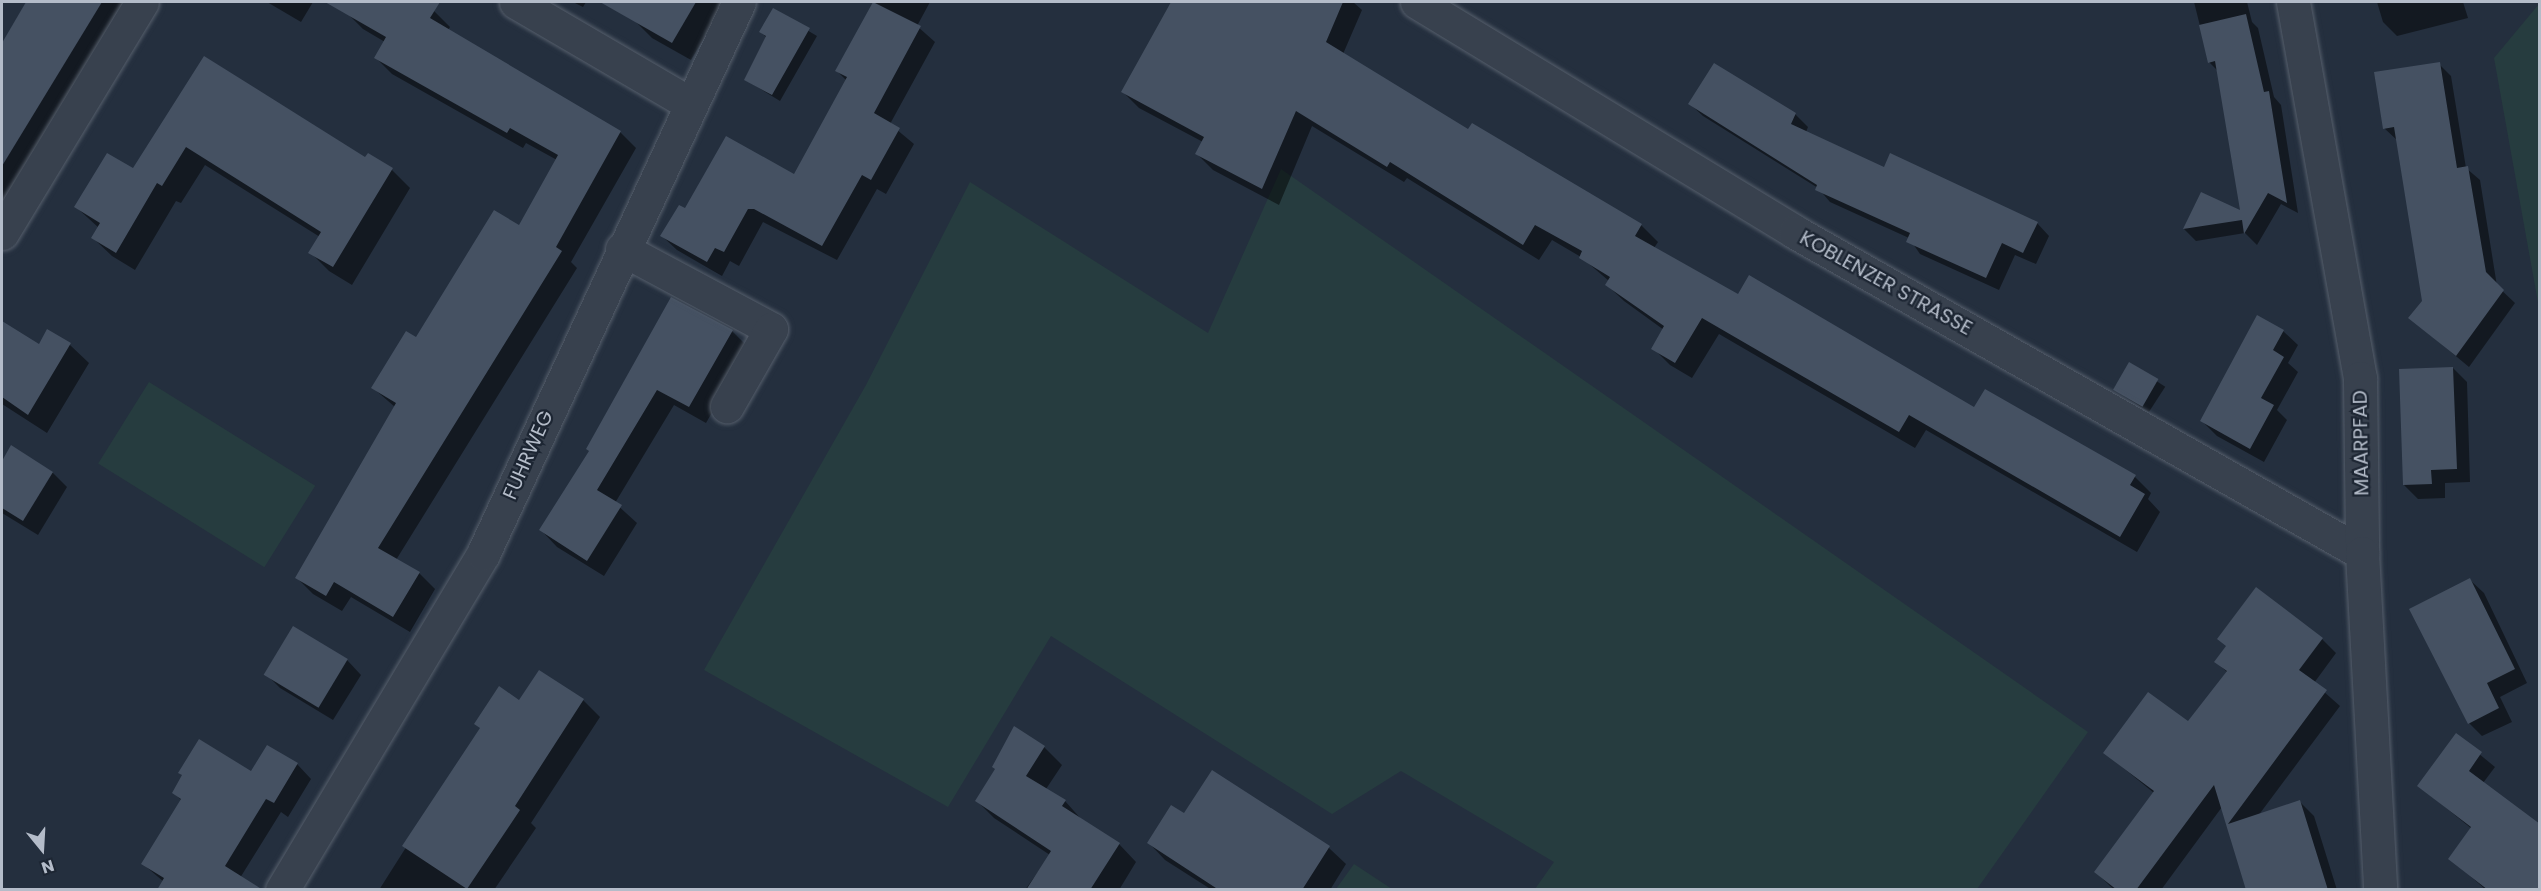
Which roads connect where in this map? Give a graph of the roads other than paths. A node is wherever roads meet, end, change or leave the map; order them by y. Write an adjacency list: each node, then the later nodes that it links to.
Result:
1 (142, 2): 7 (street)
2 (516, 2): 6 (street)
3 (739, 2): 6 (street, FUHRWEG)
4 (1417, 2): 10 (street, KOBLENZER STRASSE)
5 (2293, 2): 10 (street, MAARPFAD)
6 (688, 103): 8 (street, FUHRWEG)
7 (2, 233)
8 (622, 249): 9 (street); 11 (street, FUHRWEG)
9 (727, 406)
10 (2362, 553): 12 (street, MAARPFAD)
11 (282, 890)
12 (2380, 890)

